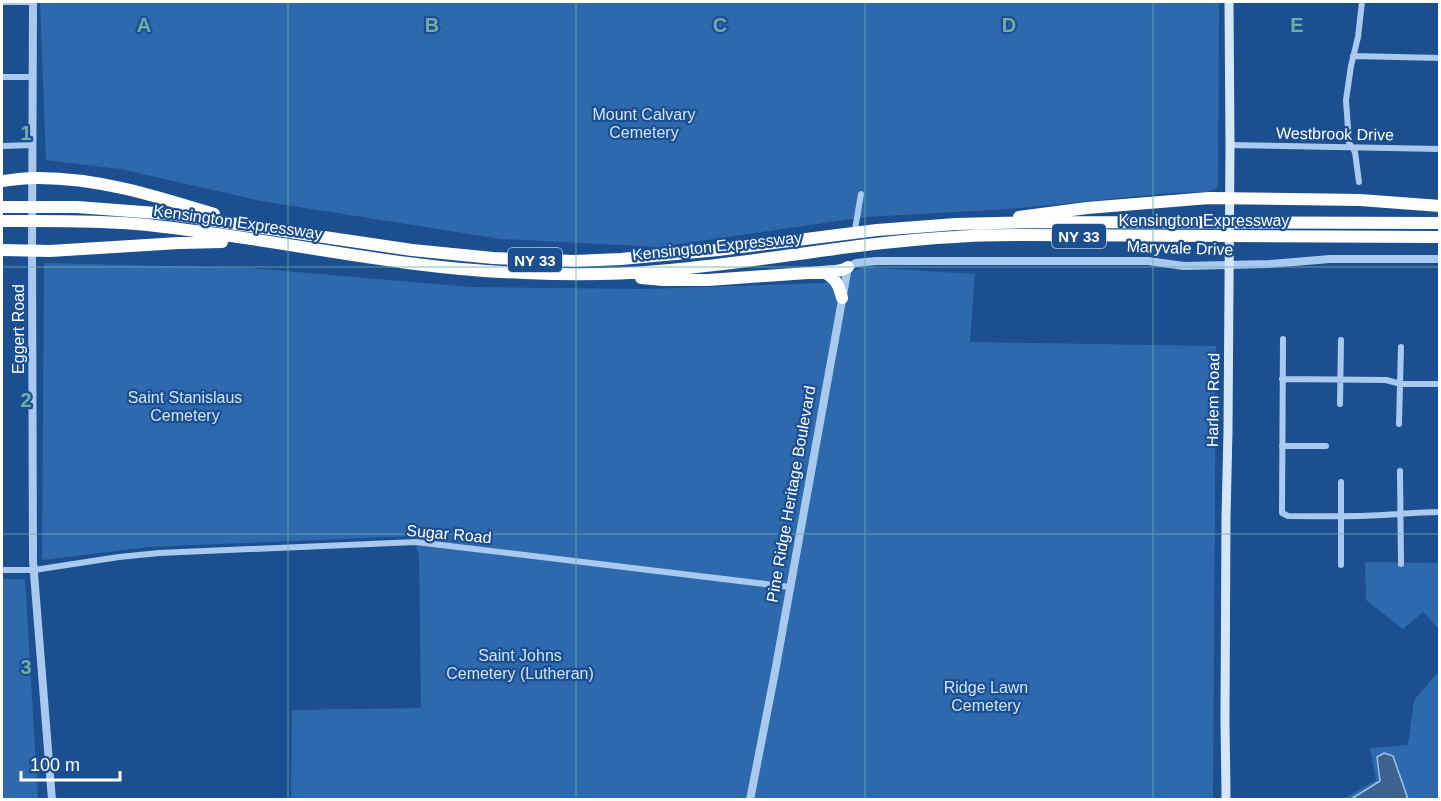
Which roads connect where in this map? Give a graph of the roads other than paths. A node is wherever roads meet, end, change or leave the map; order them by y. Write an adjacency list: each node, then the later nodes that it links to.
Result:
1 (2, 2): 2 (street)
2 (33, 2): 8 (street, Eggert Road)
3 (1229, 2): 10 (main road, Harlem Road)
4 (1362, 2): 5 (street)
5 (1353, 56): 6 (street); 12 (street)
6 (1440, 57)
7 (2, 77): 8 (street)
8 (33, 77): 9 (street, Eggert Road)
9 (33, 145): 11 (street); 14 (street, Eggert Road)
10 (1230, 145): 12 (street, Westbrook Drive); 18 (main road, Harlem Road)
11 (2, 146)
12 (1351, 147): 13 (street, Westbrook Drive); 16 (street)
13 (1440, 149)
14 (33, 180): 15 (highway); 24 (highway); 27 (street, Eggert Road)
15 (2, 181)
16 (1359, 182)
17 (861, 194): 30 (street, Pine Ridge Heritage Boulevard)
18 (1230, 198): 19 (highway); 22 (highway); 31 (main road, Harlem Road)
19 (1440, 206)
20 (2, 207): 24 (highway, Kensington Expressway / NY 33)
21 (2, 221): 26 (highway, Kensington Expressway / NY 33)
22 (983, 223): 23 (highway, Kensington Expressway / NY 33); 24 (highway, Kensington Expressway / NY 33)
23 (1440, 223)
24 (250, 225)
25 (1440, 237): 33 (highway, Kensington Expressway / NY 33)
26 (259, 241): 27 (highway); 33 (highway, Kensington Expressway / NY 33)
27 (32, 248): 28 (highway); 54 (street, Eggert Road)
28 (2, 250)
29 (1440, 259): 31 (street, Maryvale Drive)
30 (849, 262): 31 (street, Maryvale Drive); 32 (highway); 34 (street, Pine Ridge Heritage Boulevard)
31 (1229, 265): 58 (main road, Harlem Road)
32 (823, 272): 33 (highway); 34 (highway)
33 (604, 274)
34 (842, 298): 55 (street, Pine Ridge Heritage Boulevard)
35 (1283, 339): 38 (street)
36 (1341, 340): 39 (street)
37 (1401, 347): 40 (street)
38 (1282, 379): 39 (street); 44 (street)
39 (1341, 380): 40 (street); 42 (street)
40 (1401, 384): 41 (street); 43 (street)
41 (1440, 384)
42 (1340, 404)
43 (1399, 424)
44 (1282, 446): 45 (street); 50 (street)
45 (1326, 446)
46 (1400, 471): 49 (street)
47 (1341, 482): 50 (street)
48 (1440, 512): 49 (street)
49 (1401, 514): 50 (street); 51 (street)
50 (1341, 516): 52 (street)
51 (1401, 564)
52 (1341, 565)
53 (2, 570): 54 (street, Sugar Road)
54 (34, 570): 55 (street, Sugar Road); 56 (street, Eggert Road)
55 (790, 587): 57 (street, Pine Ridge Heritage Boulevard)
56 (52, 800)
57 (750, 800)
58 (1226, 800)

